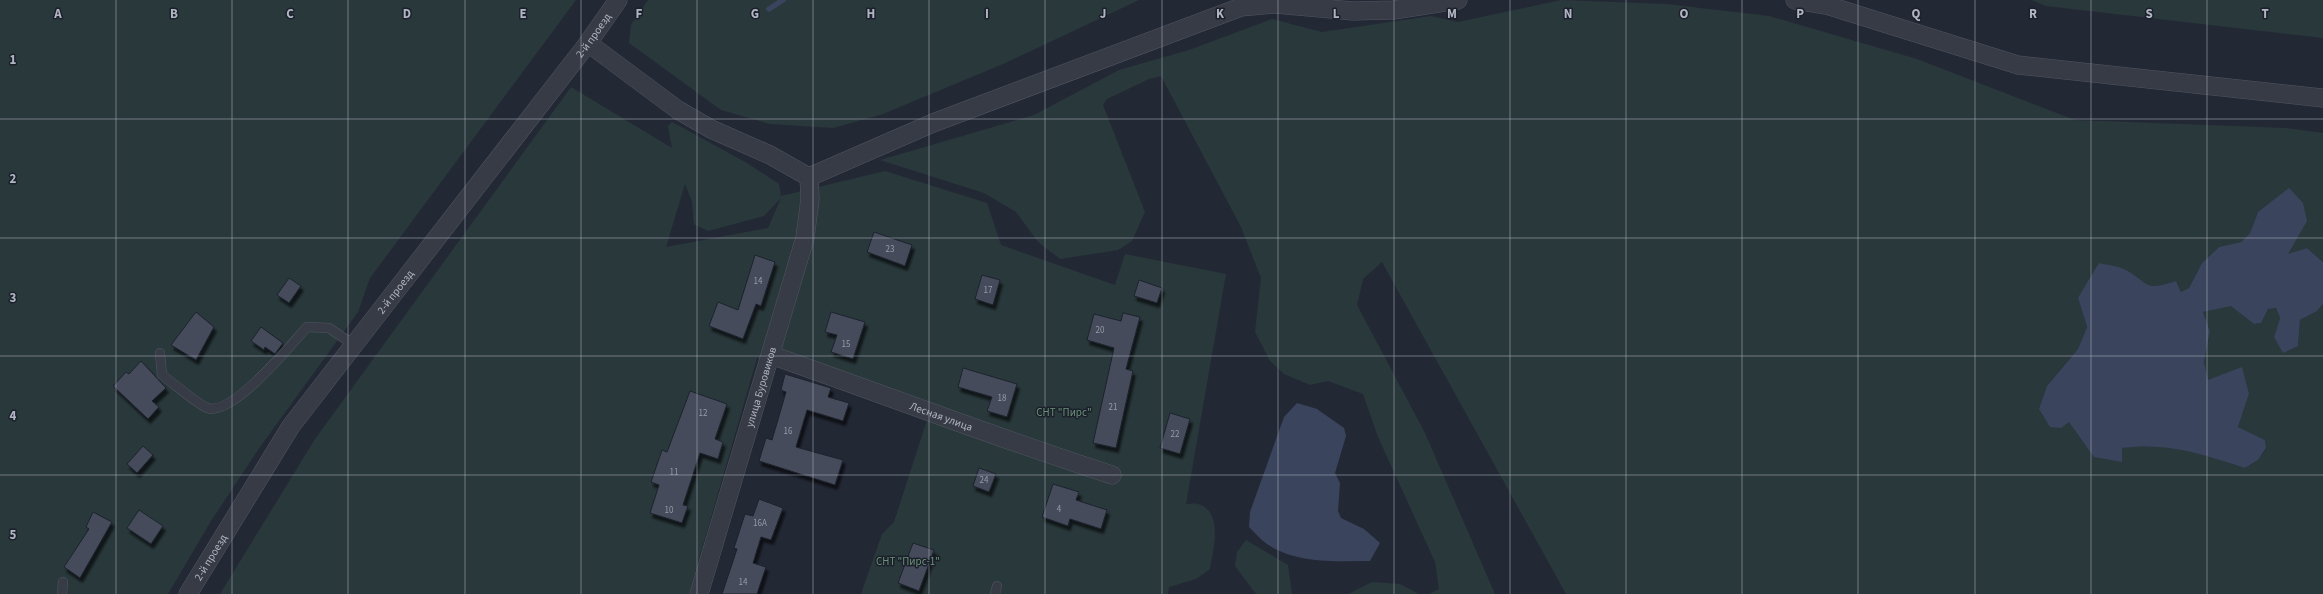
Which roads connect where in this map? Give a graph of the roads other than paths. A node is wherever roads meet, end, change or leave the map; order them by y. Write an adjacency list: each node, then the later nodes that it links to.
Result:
1 (618, 0): 4 (street, 2-й проезд)
2 (1458, 0): 6 (street)
3 (1795, 0): 5 (street)
4 (588, 43): 6 (street); 7 (street, 2-й проезд)
5 (2323, 98)
6 (809, 178): 9 (street, улица Буровиков)
7 (354, 345): 8 (lane); 13 (street, 2-й проезд)
8 (160, 353)
9 (771, 355): 10 (street, Лесная улица); 14 (street, улица Буровиков)
10 (1112, 474)
11 (63, 582): 12 (lane)
12 (62, 594)
13 (188, 594)
14 (699, 594)

